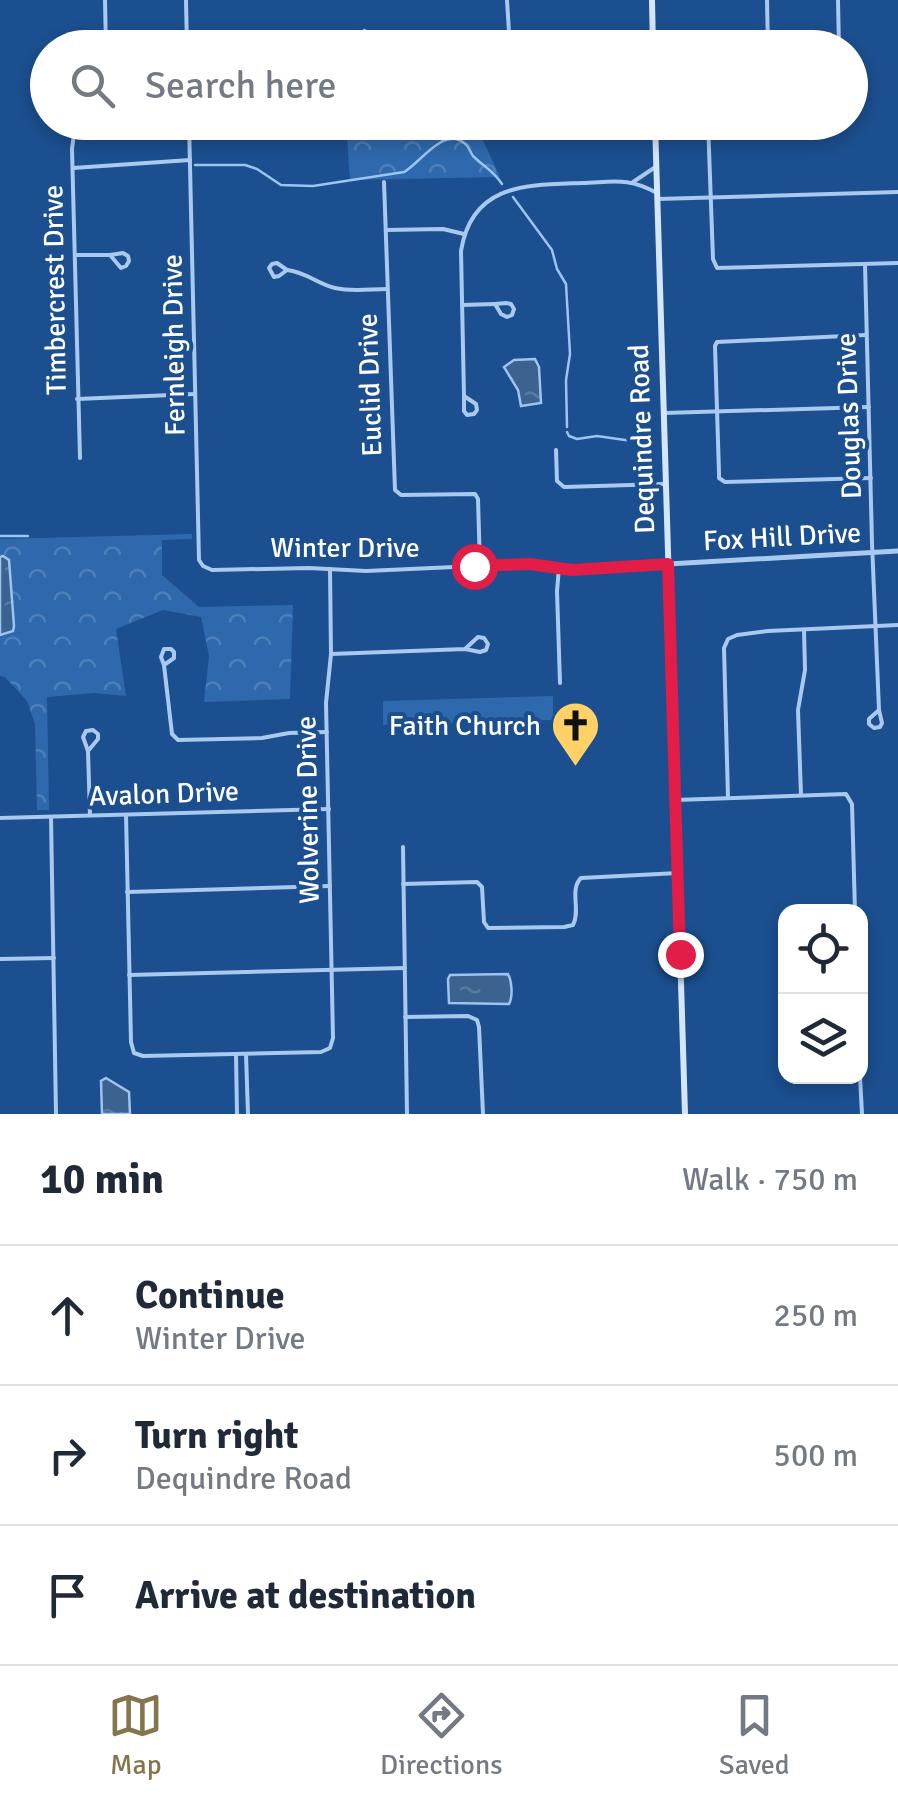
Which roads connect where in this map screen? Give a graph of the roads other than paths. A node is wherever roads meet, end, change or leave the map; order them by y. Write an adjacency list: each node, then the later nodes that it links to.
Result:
1 (105, 0): 7 (street)
2 (186, 0): 8 (street)
3 (508, 0): 9 (street)
4 (652, 0): 10 (main road)
5 (767, 0): 11 (street)
6 (838, 0): 12 (street)
7 (106, 30)
8 (187, 30)
9 (509, 30)
10 (653, 30)
11 (768, 30)
12 (839, 30)
13 (73, 140): 19 (street, Timbercrest Drive)
14 (189, 140): 17 (street, Fernleigh Drive)
15 (655, 140): 18 (main road, Dequindre Road)
16 (709, 140): 24 (street)
17 (190, 160): 19 (street); 36 (street, Fernleigh Drive)
18 (656, 167): 21 (street); 23 (main road, Dequindre Road)
19 (72, 168): 27 (street, Timbercrest Drive)
20 (384, 182): 25 (street, Euclid Drive)
21 (633, 182): 23 (street); 26 (street)
22 (898, 192): 24 (street)
23 (657, 196): 24 (street); 41 (main road, Dequindre Road)
24 (711, 198): 30 (street)
25 (386, 230): 26 (street); 32 (street, Euclid Drive)
26 (464, 234): 34 (street)
27 (74, 254): 28 (street); 38 (street, Timbercrest Drive)
28 (110, 255)
29 (898, 263): 30 (street)
30 (864, 264): 35 (street, Douglas Drive)
31 (287, 270): 32 (street)
32 (387, 289): 50 (street, Euclid Drive)
33 (495, 304): 34 (street)
34 (462, 305): 37 (street)
35 (867, 335): 39 (street, Douglas Drive); 40 (street)
36 (195, 394): 38 (street); 49 (street, Fernleigh Drive)
37 (464, 396)
38 (77, 399): 43 (street, Timbercrest Drive)
39 (869, 406): 40 (street); 44 (street, Douglas Drive)
40 (717, 411): 41 (street); 44 (street)
41 (664, 412): 45 (main road, Dequindre Road)
42 (556, 450): 45 (street)
43 (80, 458)
44 (871, 478): 47 (street, Douglas Drive)
45 (666, 484): 48 (main road, Dequindre Road)
46 (898, 551): 47 (street, Fox Hill Drive)
47 (872, 552): 48 (street, Fox Hill Drive); 54 (street, Douglas Drive)
48 (668, 564): 51 (street, Winter Drive); 65 (main road, Dequindre Road)
49 (202, 566): 52 (street, Winter Drive)
50 (480, 566): 51 (street, Winter Drive); 52 (street, Winter Drive)
51 (559, 568): 59 (street)
52 (330, 569): 57 (street, Wolverine Drive)
53 (898, 625): 54 (street)
54 (876, 626): 55 (street); 60 (street, Douglas Drive)
55 (804, 630): 63 (street); 64 (street)
56 (465, 649): 57 (street)
57 (331, 654): 61 (street, Wolverine Drive)
58 (164, 666): 61 (street)
59 (560, 683)
60 (879, 710)
61 (327, 732): 66 (street, Wolverine Drive)
62 (88, 751): 68 (street)
63 (801, 795): 64 (street); 76 (street)
64 (728, 798): 65 (street)
65 (676, 800): 72 (main road, Dequindre Road)
66 (330, 809): 67 (street, Avalon Drive); 74 (street, Wolverine Drive)
67 (126, 815): 68 (street, Avalon Drive); 75 (street)
68 (90, 816): 69 (street, Avalon Drive)
69 (50, 817): 70 (street, Avalon Drive); 77 (street)
70 (0, 818)
71 (403, 847): 73 (street)
72 (678, 873): 73 (street); 91 (main road, Dequindre Road)
73 (403, 884): 79 (street)
74 (330, 886): 75 (street); 80 (street, Wolverine Drive)
75 (127, 892): 81 (street)
76 (855, 904)
77 (54, 958): 78 (street); 88 (street)
78 (0, 959)
79 (405, 968): 80 (street); 82 (street)
80 (332, 970): 81 (street); 84 (street, Wolverine Drive)
81 (129, 975): 83 (street)
82 (406, 1016): 89 (street); 90 (street)
83 (236, 1054): 84 (street); 86 (street)
84 (246, 1054): 87 (street)
85 (860, 1084): 92 (street)
86 (237, 1112): 87 (street)
87 (248, 1112)
88 (56, 1114)
89 (407, 1114)
90 (483, 1114)
91 (685, 1114)
92 (862, 1114)

